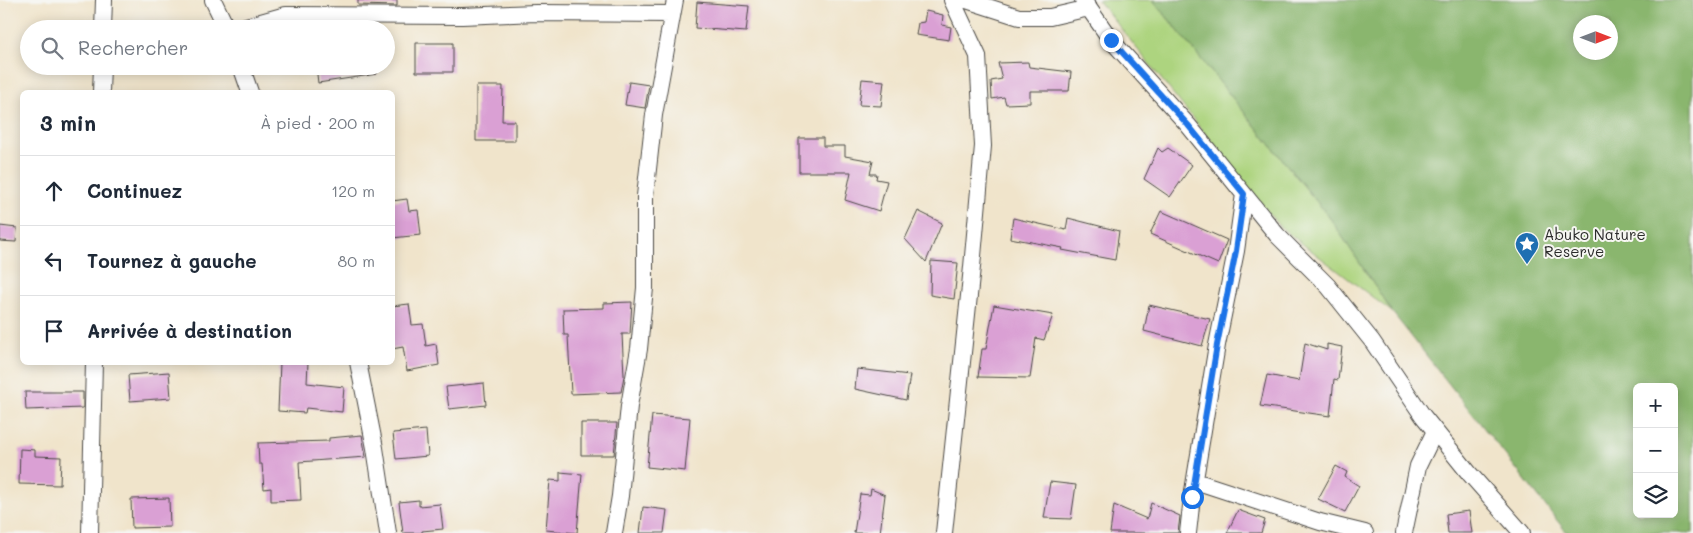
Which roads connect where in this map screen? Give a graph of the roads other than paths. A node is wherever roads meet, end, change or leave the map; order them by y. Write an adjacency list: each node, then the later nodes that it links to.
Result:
1 (104, 0): 7 (street)
2 (214, 0): 8 (street)
3 (952, 0): 22 (street)
4 (966, 0): 5 (street)
5 (1086, 4): 14 (street)
6 (674, 7): 9 (street); 21 (street)
7 (103, 20)
8 (223, 20)
9 (268, 20)
10 (102, 75): 12 (street)
11 (243, 75): 13 (street)
12 (101, 90)
13 (249, 90)
14 (1244, 194): 17 (street); 18 (street)
15 (94, 365): 19 (street)
16 (359, 365): 20 (street)
17 (1435, 431): 25 (street); 26 (street)
18 (1195, 481): 23 (street); 24 (street)
19 (90, 533)
20 (388, 533)
21 (614, 533)
22 (944, 533)
23 (1188, 533)
24 (1365, 533)
25 (1404, 533)
26 (1522, 533)

